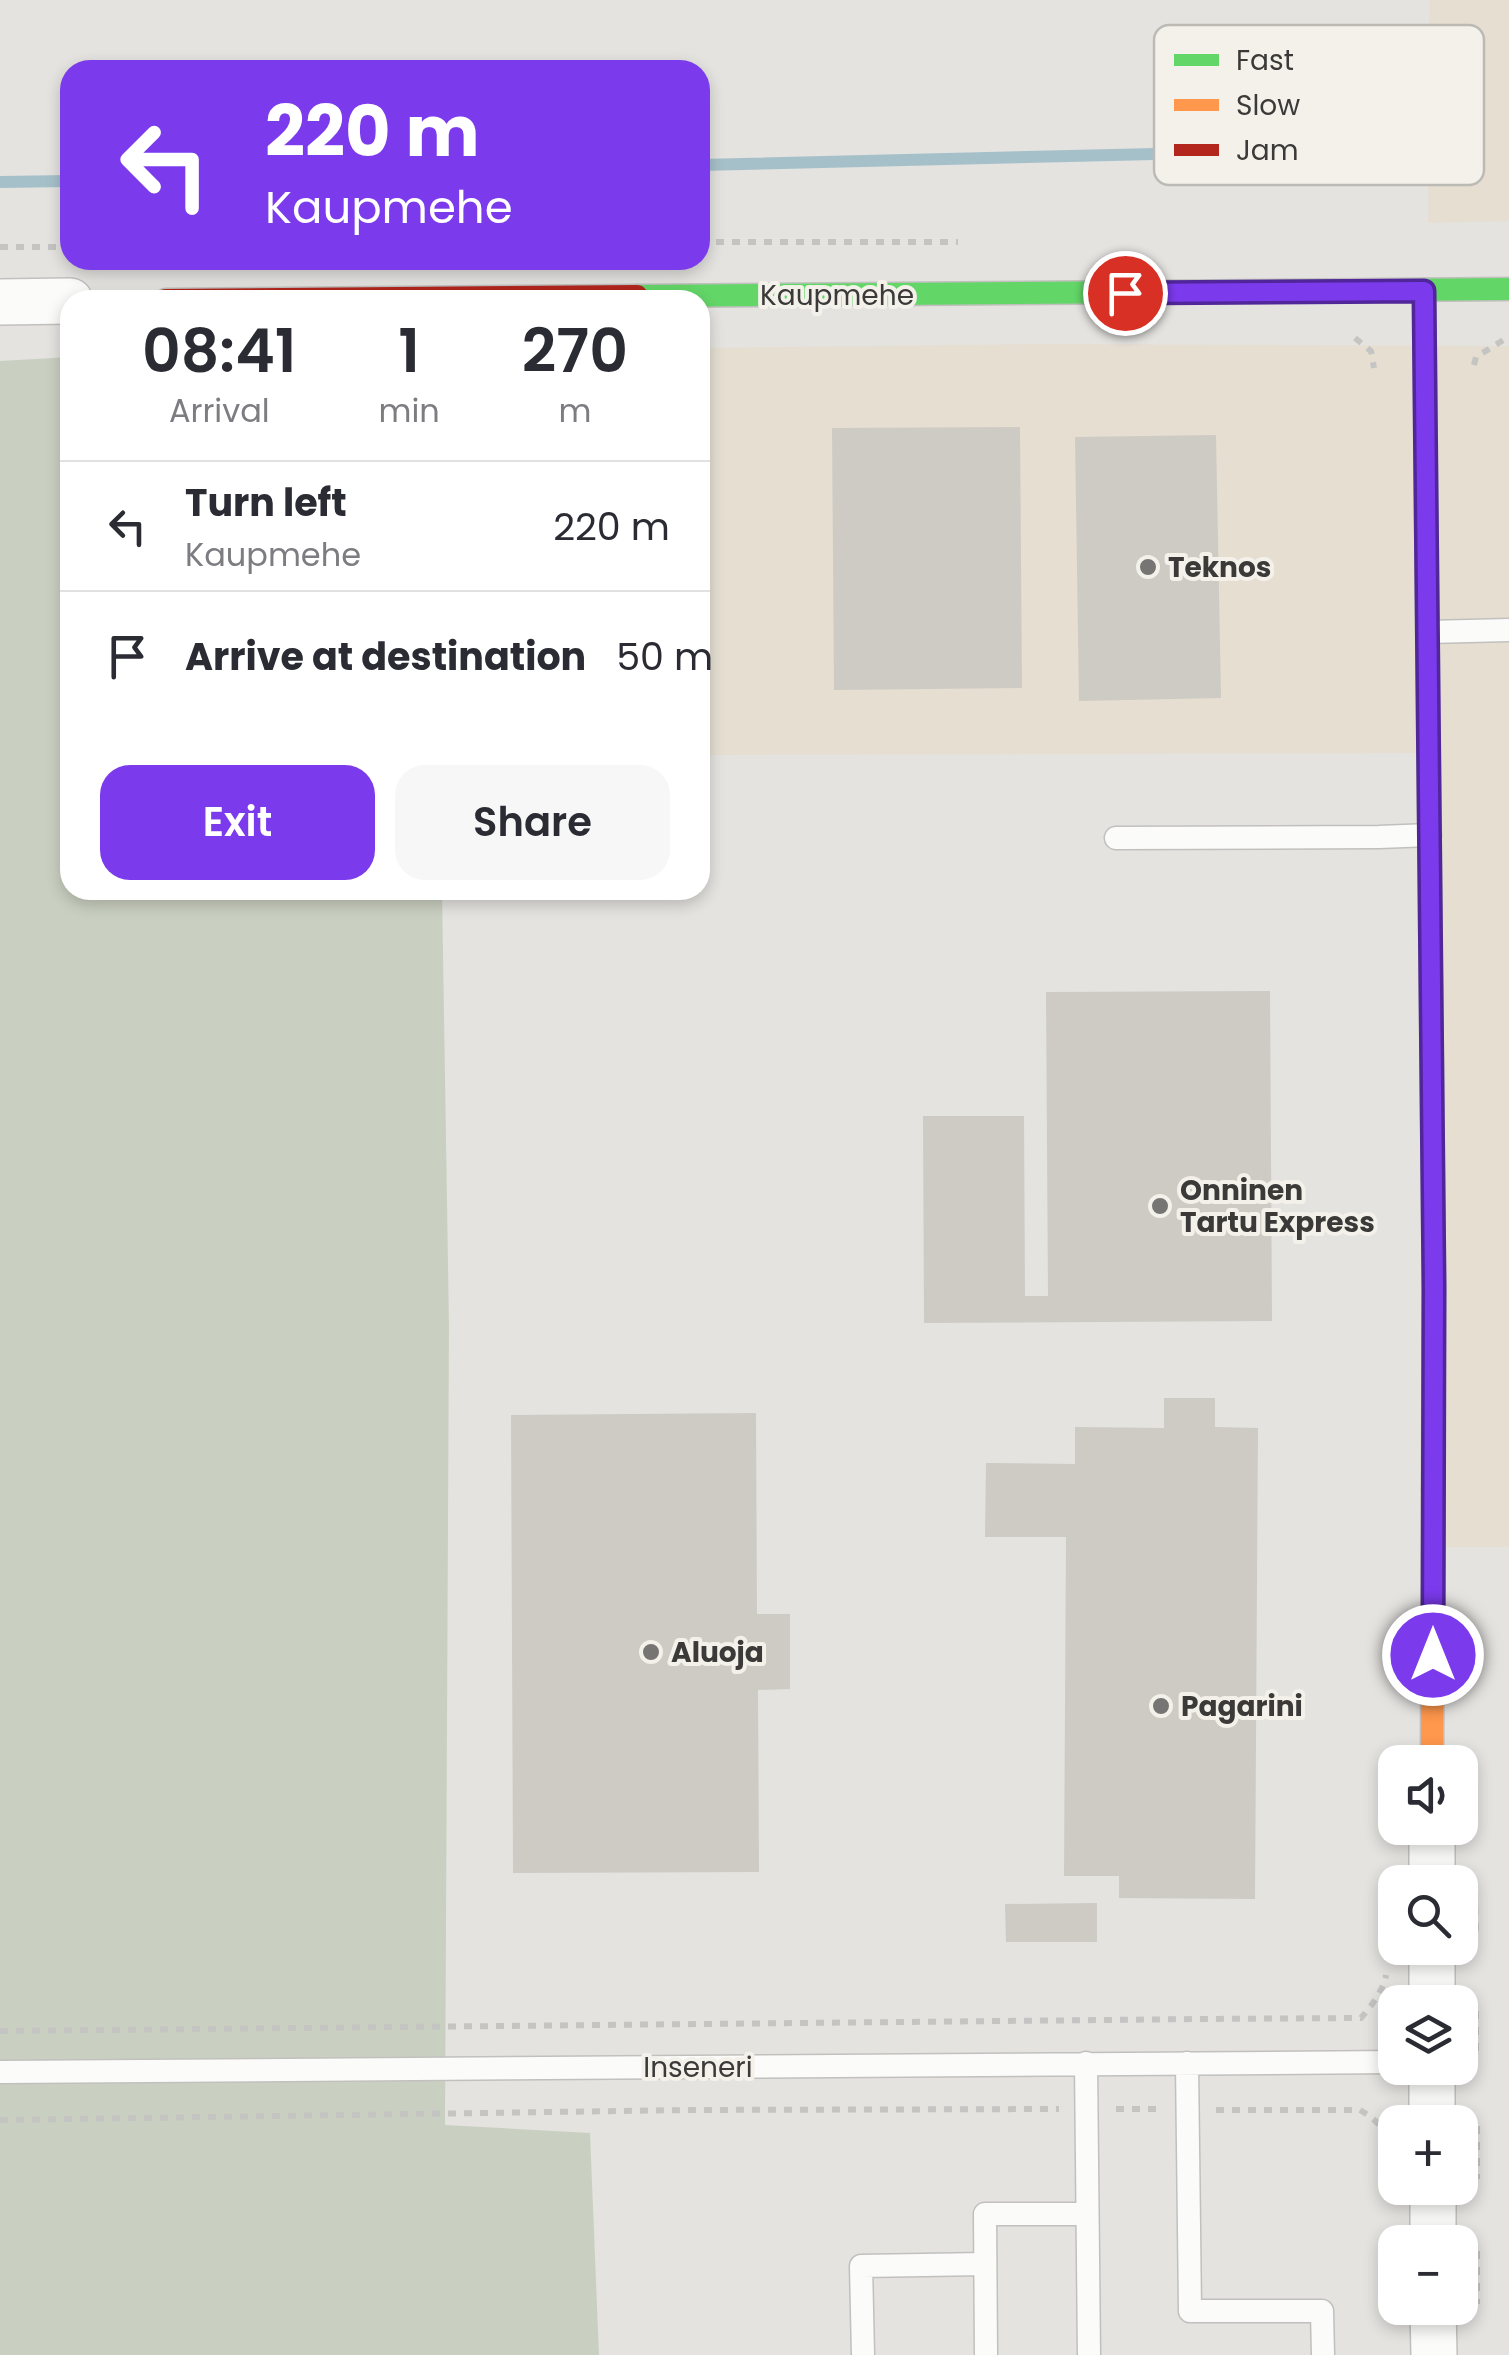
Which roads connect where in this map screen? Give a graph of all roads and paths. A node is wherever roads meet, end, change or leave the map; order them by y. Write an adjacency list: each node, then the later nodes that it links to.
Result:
1 (60, 246): 2 (path)
2 (0, 247)
3 (1509, 289): 4 (street, Kaupmehe)
4 (1424, 291): 5 (street, Kaupmehe); 11 (street)
5 (710, 296)
6 (60, 301): 7 (street)
7 (0, 302)
8 (1350, 335): 9 (path)
9 (1376, 385)
10 (1509, 630): 11 (lane)
11 (1428, 632): 12 (street)
12 (1430, 834): 13 (lane); 14 (street)
13 (1116, 838)
14 (1432, 1745)
15 (1386, 1967): 16 (path)
16 (0, 2031)
17 (1378, 2062): 18 (lane, Inseneri)
18 (1187, 2063): 19 (lane, Inseneri); 22 (lane)
19 (1086, 2064): 20 (lane, Inseneri); 21 (lane)
20 (0, 2072)
21 (1085, 2108): 22 (path); 23 (path); 25 (lane)
22 (1187, 2110): 24 (path); 31 (lane)
23 (0, 2120)
24 (1378, 2123)
25 (1086, 2214): 26 (lane); 30 (lane)
26 (985, 2264): 28 (lane); 29 (lane)
27 (1434, 2325): 32 (street)
28 (863, 2355)
29 (986, 2355)
30 (1089, 2355)
31 (1322, 2355)
32 (1434, 2355)

